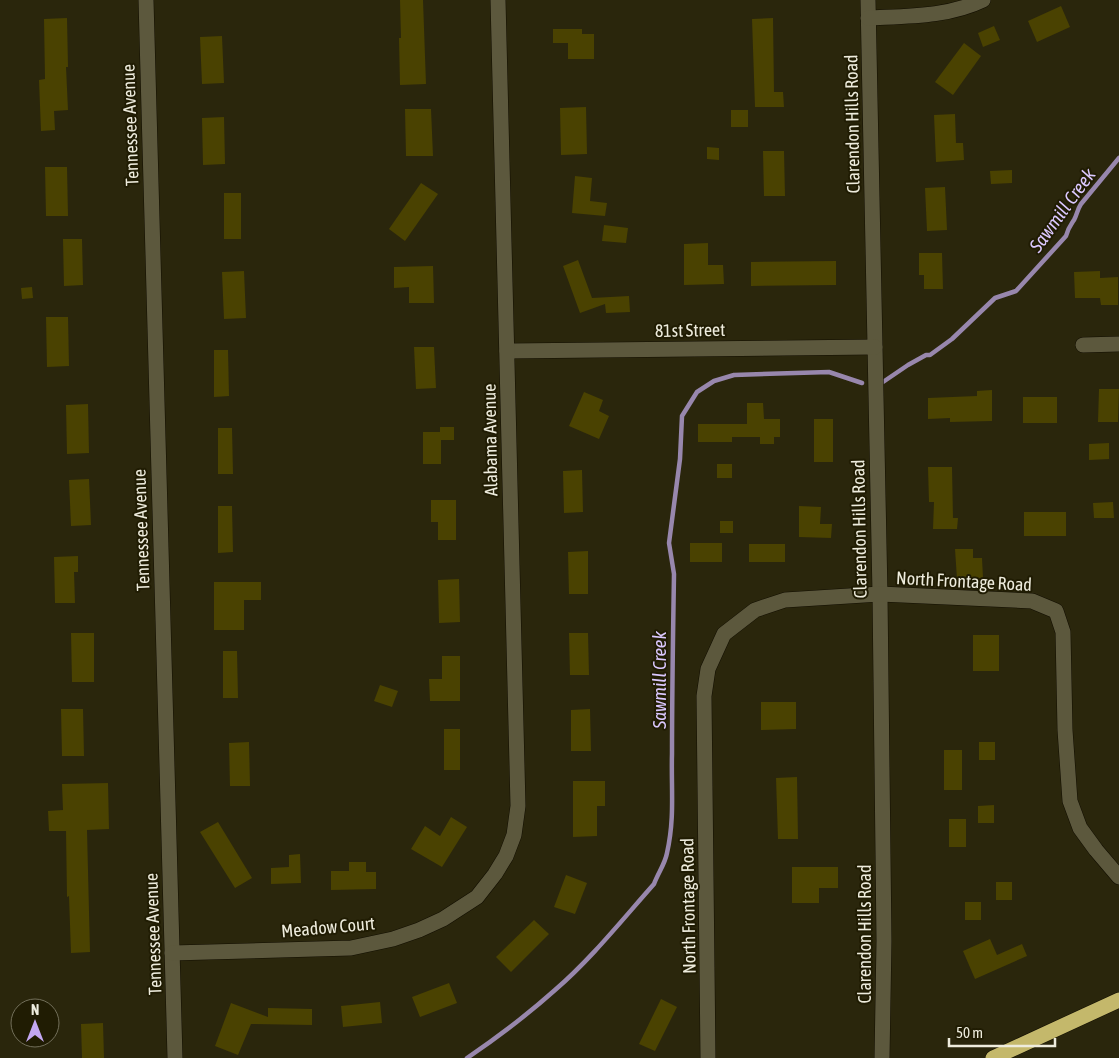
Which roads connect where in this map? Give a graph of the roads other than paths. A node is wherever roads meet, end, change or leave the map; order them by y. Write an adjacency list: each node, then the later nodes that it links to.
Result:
1 (146, 0): 13 (street, Tennessee Avenue)
2 (498, 0): 9 (street, Alabama Avenue)
3 (868, 0): 5 (street, Clarendon Hills Road)
4 (983, 0): 5 (street)
5 (868, 18): 8 (street, Clarendon Hills Road)
6 (1119, 344): 7 (street)
7 (1083, 345)
8 (874, 346): 9 (street, 81st Street); 10 (street, Clarendon Hills Road)
9 (507, 350): 11 (street, Alabama Avenue)
10 (880, 594): 12 (street, North Frontage Road); 16 (street, North Frontage Road); 17 (street, Clarendon Hills Road)
11 (495, 874): 13 (street, Meadow Court)
12 (1119, 877)
13 (172, 953): 15 (street, Tennessee Avenue)
14 (1119, 1000): 18 (highway)
15 (175, 1058)
16 (708, 1058)
17 (882, 1058)
18 (993, 1058)

